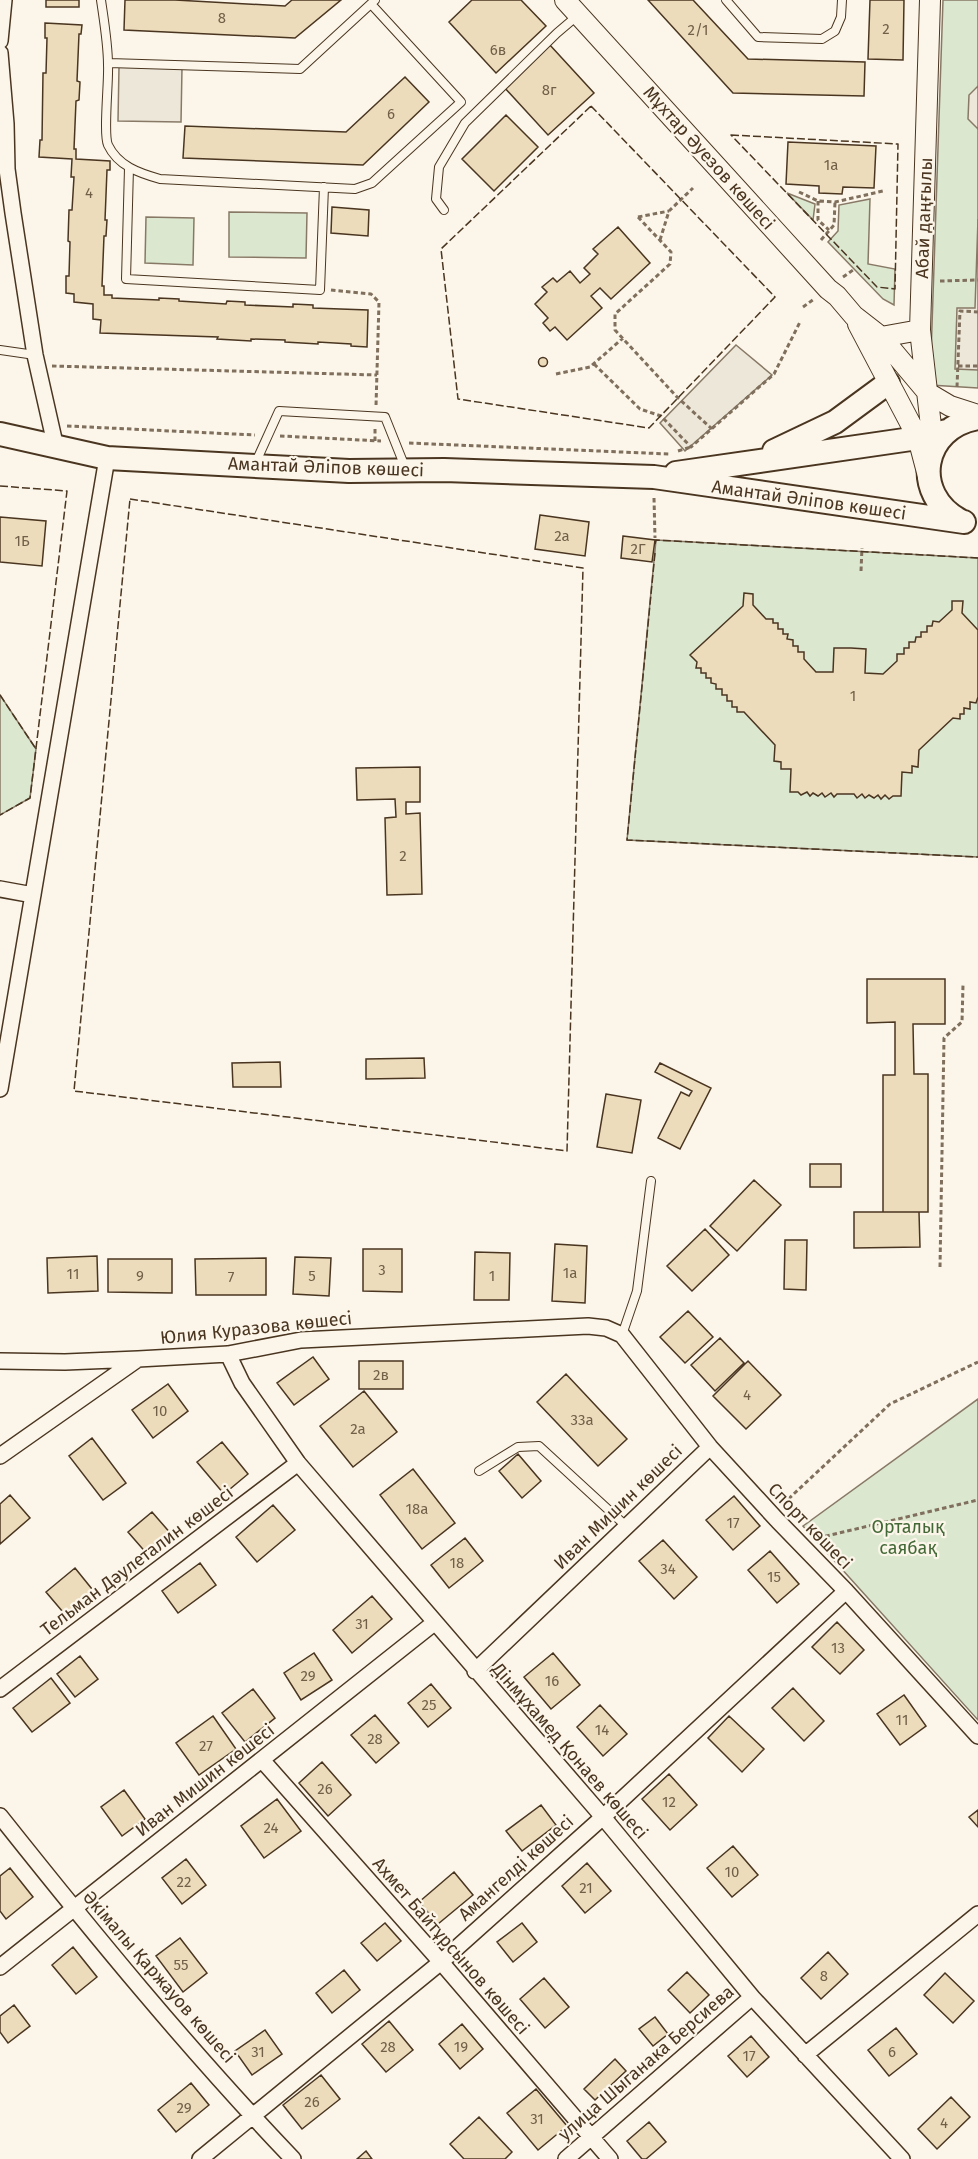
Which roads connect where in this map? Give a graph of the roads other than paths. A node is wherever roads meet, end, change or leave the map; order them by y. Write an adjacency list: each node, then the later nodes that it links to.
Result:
1 (4, 0): 9 (street)
2 (101, 0): 11 (lane)
3 (565, 0): 8 (street, Мұхтар Әуезов көшесі)
4 (726, 0): 5 (lane)
5 (842, 0)
6 (930, 0): 16 (street, Абай даңғылы)
7 (373, 2): 11 (lane); 13 (lane)
8 (579, 15): 14 (lane); 15 (street, Мұхтар Әуезов көшесі)
9 (0, 41)
10 (0, 53): 19 (street)
11 (109, 63): 12 (lane)
12 (129, 168): 13 (lane); 13 (lane)
13 (324, 188)
14 (444, 210)
15 (854, 316): 17 (street, Мұхтар Әуезов көшесі); 20 (street, Мұхтар Әуезов көшесі)
16 (921, 330): 17 (street); 21 (street, Абай даңғылы)
17 (881, 337): 21 (street, Мұхтар Әуезов көшесі)
18 (0, 350): 19 (lane)
19 (36, 360): 25 (street)
20 (888, 383): 23 (street, Мұхтар Әуезов көшесі); 27 (main road)
21 (928, 393): 22 (street, Мұхтар Әуезов көшесі); 23 (street, Абай даңғылы)
22 (978, 416): 23 (main road, Амантай Әліпов көшесі)
23 (932, 434): 27 (main road, Амантай Әліпов көшесі); 31 (street, Мұхтар Әуезов көшесі); 31 (main road)
24 (0, 435): 25 (main road, Амантай Әліпов көшесі)
25 (56, 448): 26 (main road, Амантай Әліпов көшесі)
26 (107, 458): 28 (main road, Амантай Әліпов көшесі); 34 (street)
27 (753, 461): 30 (main road, Амантай Әліпов көшесі)
28 (255, 465): 29 (main road, Амантай Әліпов көшесі); 29 (lane)
29 (406, 471): 30 (main road, Амантай Әліпов көшесі)
30 (654, 477): 32 (main road, Амантай Әліпов көшесі)
31 (929, 481): 32 (main road)
32 (971, 524)
33 (0, 889): 34 (street)
34 (33, 895): 35 (street)
35 (0, 1089)
36 (651, 1181): 37 (lane)
37 (622, 1335): 38 (street, Юлия Куразова көшесі); 41 (street, Спорт көшесі)
38 (228, 1354): 39 (street, Юлия Куразова көшесі); 43 (street, Дінмұхамед Қонаев көшесі)
39 (138, 1359): 40 (street, Юлия Куразова көшесі); 42 (street)
40 (0, 1361)
41 (710, 1447): 45 (street, Иван Мишин көшесі); 46 (street, Спорт көшесі)
42 (0, 1456)
43 (298, 1463): 47 (street, Дінмұхамед Қонаев көшесі); 49 (street, Тельман Дәулеталин көшесі)
44 (479, 1471): 45 (lane)
45 (626, 1526): 48 (street, Иван Мишин көшесі)
46 (846, 1591): 50 (street, Спорт көшесі); 53 (street, Амангелді көшесі)
47 (434, 1623): 48 (street, Дінмұхамед Қонаев көшесі); 51 (street, Иван Мишин көшесі)
48 (475, 1671): 53 (street, Дінмұхамед Қонаев көшесі)
49 (0, 1689)
50 (978, 1737)
51 (262, 1760): 54 (street, Иван Мишин көшесі); 56 (street, Ахмет Байтұрсынов көшесі)
52 (0, 1816): 54 (street, Әкімалы Қаржауов көшесі)
53 (603, 1817): 56 (street, Амангелді көшесі); 58 (street, Дінмұхамед Қонаев көшесі)
54 (73, 1908): 57 (street, Иван Мишин көшесі); 60 (street, Әкімалы Қаржауов көшесі)
55 (978, 1914): 59 (street)
56 (441, 1962): 60 (street, Амангелді көшесі); 61 (street, Ахмет Байтұрсынов көшесі)
57 (0, 1967)
58 (752, 1997): 59 (street, Дінмұхамед Қонаев көшесі); 61 (street, улица Шыганака Берсиева)
59 (805, 2055): 66 (street, Дінмұхамед Қонаев көшесі)
60 (253, 2116): 62 (street, Амангелді көшесі); 63 (street, Әкімалы Қаржауов көшесі)
61 (591, 2138): 64 (street, улица Шыганака Берсиева); 65 (street, Ахмет Байтұрсынов көшесі)
62 (200, 2159)
63 (293, 2159)
64 (566, 2159)
65 (610, 2159)
66 (902, 2159)

